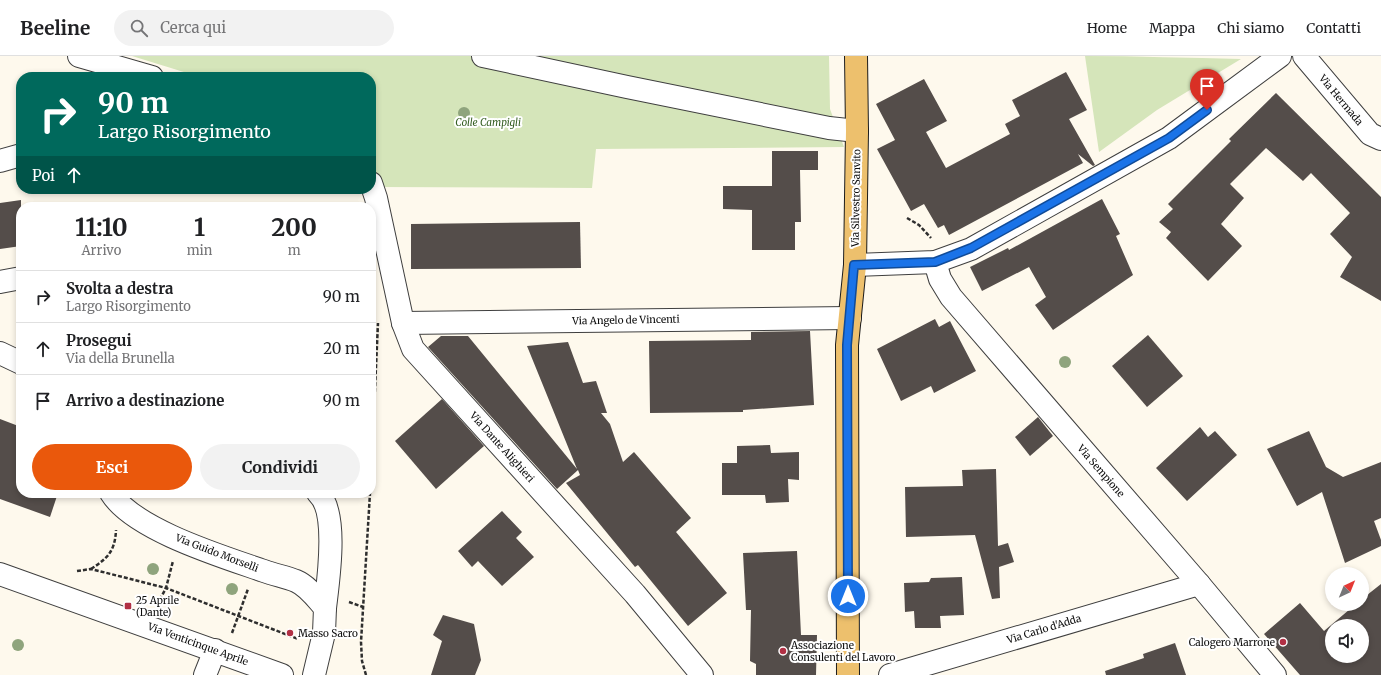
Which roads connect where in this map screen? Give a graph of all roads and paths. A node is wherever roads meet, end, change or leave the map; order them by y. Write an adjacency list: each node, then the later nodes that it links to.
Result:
1 (78, 56): 6 (street)
2 (483, 56): 7 (street)
3 (856, 56): 7 (main road, Via Silvestro Sanvito)
4 (1280, 56): 13 (street)
5 (1304, 56): 8 (street, Via Hermada)
6 (134, 72)
7 (857, 131): 14 (main road, Via Silvestro Sanvito)
8 (1381, 139)
9 (16, 156): 10 (street)
10 (0, 161)
11 (375, 194): 18 (street, Via Dante Alighieri)
12 (907, 218): 13 (path)
13 (934, 252): 14 (street); 31 (street, Via Sempione)
14 (854, 265): 17 (main road, Via Silvestro Sanvito)
15 (16, 279): 16 (street)
16 (0, 282)
17 (850, 318): 18 (street, Via Angelo de Vincenti); 44 (main road, Via Silvestro Sanvito)
18 (403, 322): 21 (path); 43 (street, Via Dante Alighieri)
19 (0, 353): 20 (street)
20 (16, 361)
21 (376, 366)
22 (115, 498): 34 (street, Via Guido Morselli)
23 (322, 498): 34 (street)
24 (370, 498): 42 (path)
25 (116, 528): 27 (path)
26 (175, 555): 32 (path)
27 (91, 569): 28 (path); 32 (path)
28 (77, 571)
29 (0, 574): 38 (street, Via Venticinque Aprile)
30 (250, 583): 35 (path)
31 (1199, 584): 45 (street, Via Carlo d'Adda); 46 (street, Via Sempione)
32 (166, 588): 33 (path); 35 (path)
33 (156, 607)
34 (325, 608): 41 (street)
35 (239, 616): 36 (path); 37 (path)
36 (232, 634)
37 (304, 642)
38 (215, 650): 39 (street); 40 (street, Via Venticinque Aprile)
39 (206, 675)
40 (282, 675)
41 (314, 675)
42 (366, 675)
43 (702, 675)
44 (848, 675)
45 (890, 675)
46 (1275, 675)

